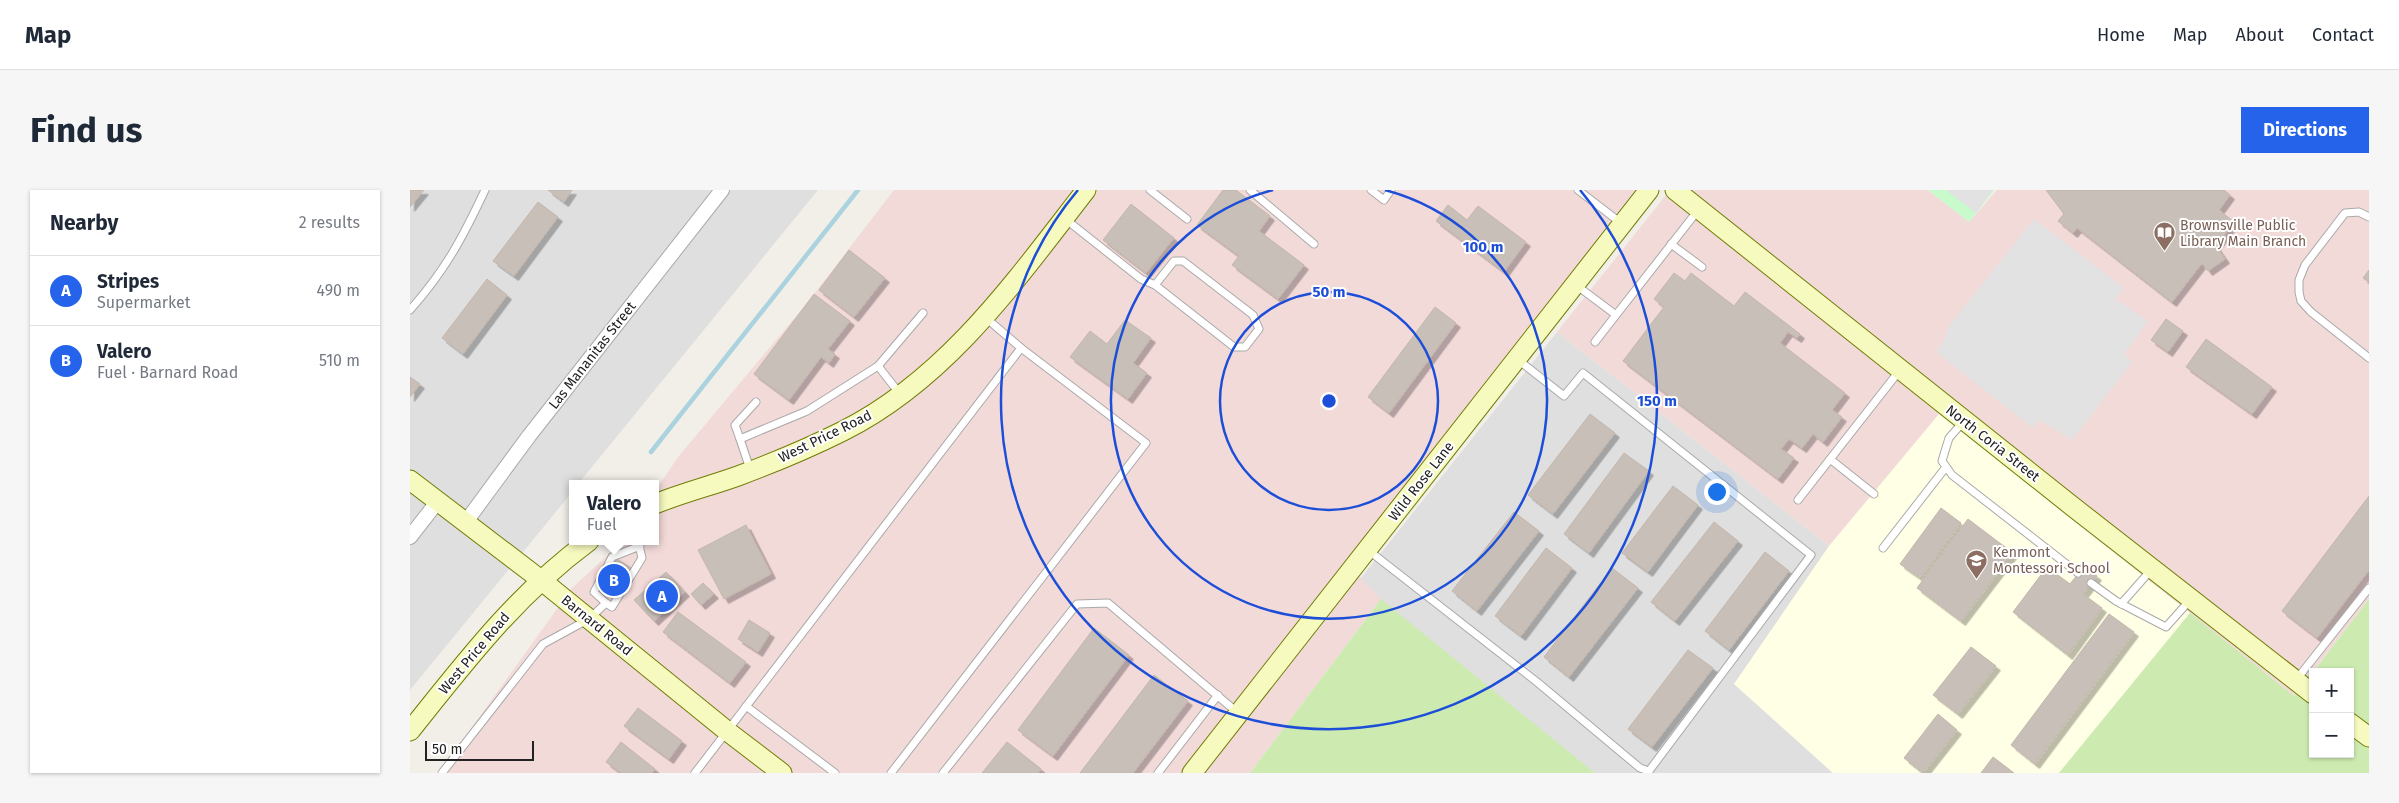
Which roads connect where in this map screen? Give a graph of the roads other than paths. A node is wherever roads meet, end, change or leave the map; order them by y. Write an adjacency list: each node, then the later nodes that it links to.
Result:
1 (484, 190): 21 (lane)
2 (722, 190): 43 (street, Las Mananitas Street)
3 (1086, 190): 12 (street, West Price Road)
4 (1150, 190): 13 (lane)
5 (1250, 190): 16 (lane)
6 (1371, 190): 7 (lane)
7 (1391, 190)
8 (1578, 190): 15 (lane)
9 (1649, 190): 15 (street, Wild Rose Lane)
10 (1675, 190): 11 (street, North Coria Street)
11 (1699, 209): 17 (lane); 30 (street, North Coria Street)
12 (1064, 218): 20 (lane); 24 (street, West Price Road)
13 (1187, 218)
14 (2369, 218): 27 (lane)
15 (1622, 224): 19 (street, Wild Rose Lane)
16 (1314, 244)
17 (1672, 244): 18 (lane); 23 (lane)
18 (1702, 267)
19 (1575, 284): 23 (lane); 28 (street, Wild Rose Lane)
20 (1155, 285): 20 (lane)
21 (410, 310)
22 (923, 313): 29 (lane)
23 (1616, 315): 25 (lane)
24 (984, 317): 26 (lane); 31 (street, West Price Road)
25 (1596, 342)
26 (1021, 348): 62 (lane); 72 (lane)
27 (2369, 358)
28 (1516, 359): 49 (street, Wild Rose Lane); 49 (lane)
29 (878, 366): 31 (lane); 34 (lane)
30 (1900, 370): 33 (street, North Coria Street); 35 (lane)
31 (900, 395): 37 (street, West Price Road)
32 (756, 402): 34 (lane)
33 (1965, 421): 36 (lane); 50 (street, North Coria Street)
34 (740, 439): 37 (lane)
35 (1830, 459): 39 (lane); 40 (lane)
36 (1946, 467): 48 (lane); 51 (lane)
37 (751, 471): 42 (street, West Price Road)
38 (410, 480): 41 (street, Barnard Road)
39 (1874, 494)
40 (1798, 500)
41 (438, 501): 43 (street, Barnard Road); 44 (street)
42 (659, 503)
43 (465, 523): 52 (street, Barnard Road)
44 (410, 537)
45 (584, 545): 52 (street, West Price Road)
46 (637, 545): 56 (lane)
47 (639, 545): 56 (lane)
48 (1882, 548)
49 (1368, 549): 63 (street, Wild Rose Lane)
50 (2152, 569): 55 (street, North Coria Street); 57 (lane)
51 (2078, 573)
52 (541, 580): 58 (street, Barnard Road); 65 (street, West Price Road)
53 (2091, 583): 57 (lane)
54 (2369, 588): 59 (lane)
55 (2191, 599): 57 (lane); 59 (street, North Coria Street)
56 (606, 603): 58 (lane)
57 (2121, 604)
58 (589, 619): 66 (street, Barnard Road); 68 (lane)
59 (2296, 680): 60 (street, North Coria Street)
60 (2309, 691)
61 (1218, 696): 63 (lane); 73 (lane); 74 (lane)
62 (746, 706): 66 (lane); 71 (lane)
63 (1239, 713): 75 (street, Wild Rose Lane)
64 (2354, 726): 67 (street)
65 (410, 731)
66 (727, 731): 69 (lane); 70 (street, Barnard Road)
67 (2369, 737)
68 (442, 773)
69 (695, 773)
70 (782, 773)
71 (835, 773)
72 (891, 773)
73 (943, 773)
74 (1158, 773)
75 (1192, 773)

